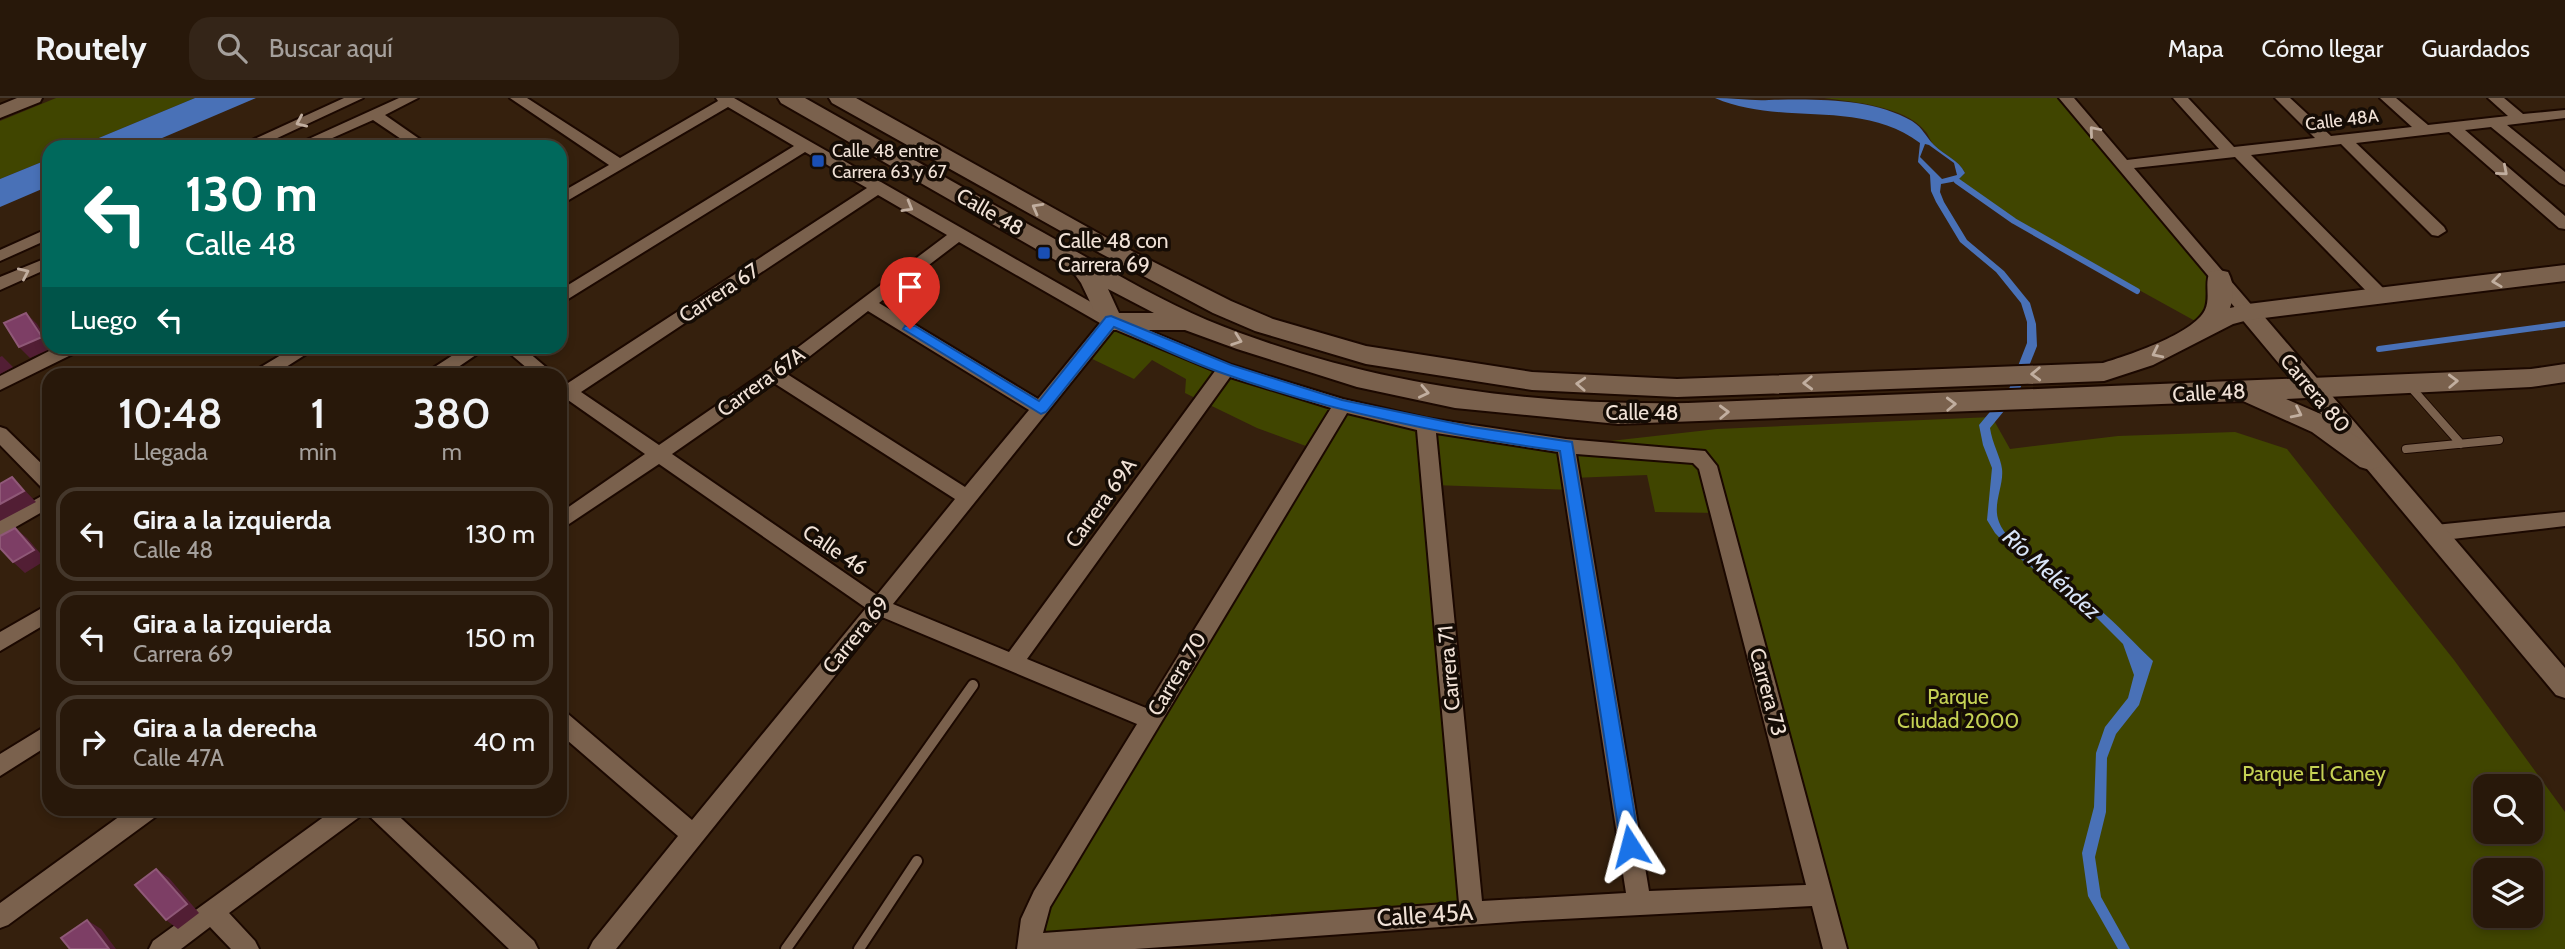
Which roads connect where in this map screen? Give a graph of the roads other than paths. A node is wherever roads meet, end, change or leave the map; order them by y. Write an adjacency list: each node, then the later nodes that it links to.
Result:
1 (33, 98): 13 (street)
2 (356, 98): 21 (street, one-way to 21)
3 (411, 98): 14 (street)
4 (517, 98): 27 (street)
5 (789, 98): 37 (main road, Calle 48)
6 (840, 98): 53 (main road, Calle 48, one-way to 6)
7 (2066, 98): 28 (street, Carrera 80, one-way to 7)
8 (2180, 98): 26 (street)
9 (2282, 98): 24 (street)
10 (2387, 98): 19 (street)
11 (2495, 98): 16 (street)
12 (725, 100): 25 (street, Calle 48); 27 (street)
13 (0, 111)
14 (373, 113): 22 (street); 23 (street)
15 (2565, 114): 16 (street, Calle 48A)
16 (2520, 119): 17 (street, Calle 48A)
17 (2494, 122): 18 (street, Calle 48A); 29 (street)
18 (2452, 127): 19 (street, Calle 48A); 32 (street, one-way to 32)
19 (2424, 130): 20 (street, Calle 48A)
20 (2344, 139): 24 (street, Calle 48A); 33 (street)
21 (261, 140)
22 (314, 140)
23 (413, 140)
24 (2326, 141): 26 (street, Calle 48A)
25 (804, 145): 30 (street, Calle 48); 42 (street)
26 (2235, 152): 28 (street, Calle 48A); 43 (street)
27 (620, 165): 31 (street)
28 (2123, 165): 40 (street, Carrera 80)
29 (2565, 180)
30 (878, 188): 34 (street, Calle 48, one-way to 34); 63 (street, Carrera 67)
31 (567, 196)
32 (2565, 224)
33 (2438, 231)
34 (958, 235): 44 (street, Carrera 67A); 46 (street, Calle 48)
35 (42, 236): 36 (street)
36 (0, 256)
37 (1079, 263): 46 (main road); 47 (main road, Calle 48)
38 (42, 265): 41 (street, one-way to 38)
39 (2565, 273): 43 (main road, Calle 48, one-way to 43)
40 (2219, 278): 45 (street, Carrera 80); 48 (main road)
41 (0, 284)
42 (567, 294)
43 (2381, 296): 45 (main road, Calle 48)
44 (867, 303): 59 (street, Carrera 67A); 67 (street)
45 (2248, 312): 48 (main road, Calle 48); 62 (street, Carrera 80)
46 (1111, 321): 47 (main road); 57 (street, Calle 48); 67 (street, Carrera 69)
47 (1197, 325): 53 (main road, Calle 48, one-way to 53)
48 (2206, 327): 53 (main road, Calle 48, one-way to 53)
49 (59, 354): 61 (street)
50 (296, 354): 54 (street)
51 (468, 354): 55 (street)
52 (519, 354): 56 (street)
53 (1362, 366): 64 (main road, Calle 48, one-way to 64)
54 (272, 368)
55 (446, 368)
56 (537, 368)
57 (1226, 369): 66 (street, Calle 48); 87 (street, Carrera 69A)
58 (2565, 373): 60 (main road, Calle 48, one-way to 58)
59 (774, 374): 75 (street, Carrera 67A); 78 (street)
60 (2407, 383): 62 (main road, Calle 48); 71 (lane)
61 (0, 384)
62 (2311, 387): 64 (main road, Calle 48); 76 (street, Carrera 80)
63 (567, 389)
64 (2233, 391): 76 (main road, one-way to 76)
65 (567, 395): 75 (street, Calle 46)
66 (1342, 405): 68 (street, Calle 48); 90 (street, Carrera 70)
67 (1041, 409): 78 (street, Carrera 69)
68 (1426, 425): 72 (street, Calle 48); 101 (street, Carrera 71)
69 (0, 434): 77 (street)
70 (2499, 440): 71 (lane)
71 (2461, 444): 73 (lane)
72 (1566, 446): 74 (street, Calle 48); 100 (street)
73 (2406, 449)
74 (1682, 454): 99 (street, Carrera 73)
75 (658, 456): 80 (street, Carrera 67A); 84 (street, Calle 46)
76 (2370, 460): 83 (street, Carrera 80)
77 (42, 476)
78 (968, 498): 84 (street, Carrera 69)
79 (42, 503): 82 (street)
80 (567, 518)
81 (2565, 519): 83 (street)
82 (0, 528)
83 (2435, 533): 89 (street, Carrera 80)
84 (879, 607): 87 (street, Calle 46); 97 (street, Carrera 69)
85 (42, 616): 86 (street)
86 (0, 642)
87 (1013, 663): 90 (street, Calle 46)
88 (973, 685): 109 (lane)
89 (2565, 687)
90 (1149, 719): 104 (street, Carrera 70)
91 (567, 727): 97 (street)
92 (42, 738): 93 (street)
93 (0, 766)
94 (139, 816): 103 (street)
95 (343, 816): 102 (street)
96 (383, 816): 107 (street)
97 (693, 835): 108 (street, Carrera 69)
98 (917, 861): 110 (lane)
99 (1821, 895): 100 (street, Calle 45A); 111 (street, Carrera 73)
100 (1639, 901): 101 (street, Calle 45A)
101 (1471, 911): 104 (street, Calle 45A)
102 (212, 912): 105 (street); 106 (street)
103 (0, 917)
104 (1029, 947)
105 (162, 949)
106 (247, 949)
107 (526, 949)
108 (600, 949)
109 (786, 949)
110 (859, 949)
111 (1835, 949)

